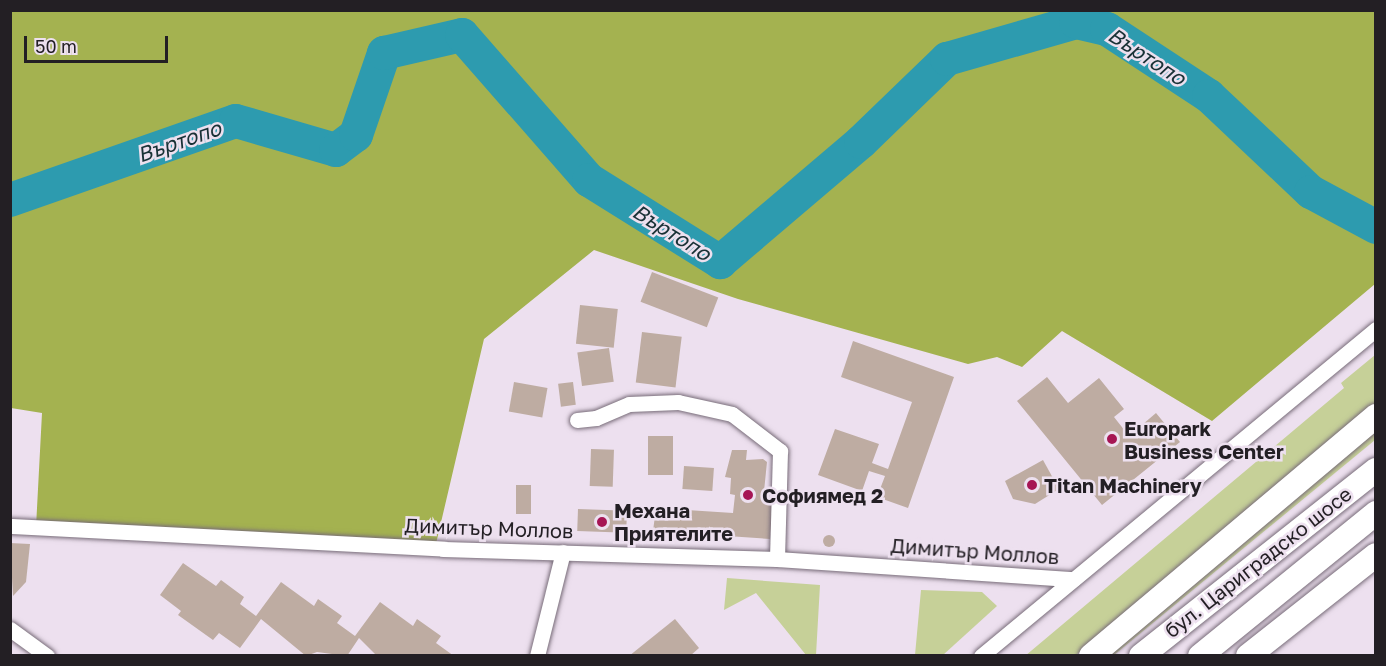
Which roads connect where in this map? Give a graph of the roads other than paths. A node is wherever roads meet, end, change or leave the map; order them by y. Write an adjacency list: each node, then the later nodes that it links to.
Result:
1 (1376, 329): 10 (street)
2 (1376, 416): 15 (highway)
3 (577, 420): 9 (street)
4 (1376, 470): 16 (highway, бул. Цариградско шосе)
5 (1376, 513): 17 (highway, бул. Цариградско шосе)
6 (10, 526): 7 (street, Димитър Моллов)
7 (563, 552): 9 (street, Димитър Моллов); 13 (street)
8 (1376, 555): 18 (highway)
9 (777, 559): 10 (street, Димитър Моллов)
10 (1073, 579): 14 (street)
11 (10, 629): 12 (street)
12 (47, 656)
13 (537, 656)
14 (981, 656)
15 (1091, 656)
16 (1141, 656)
17 (1200, 656)
18 (1248, 656)

